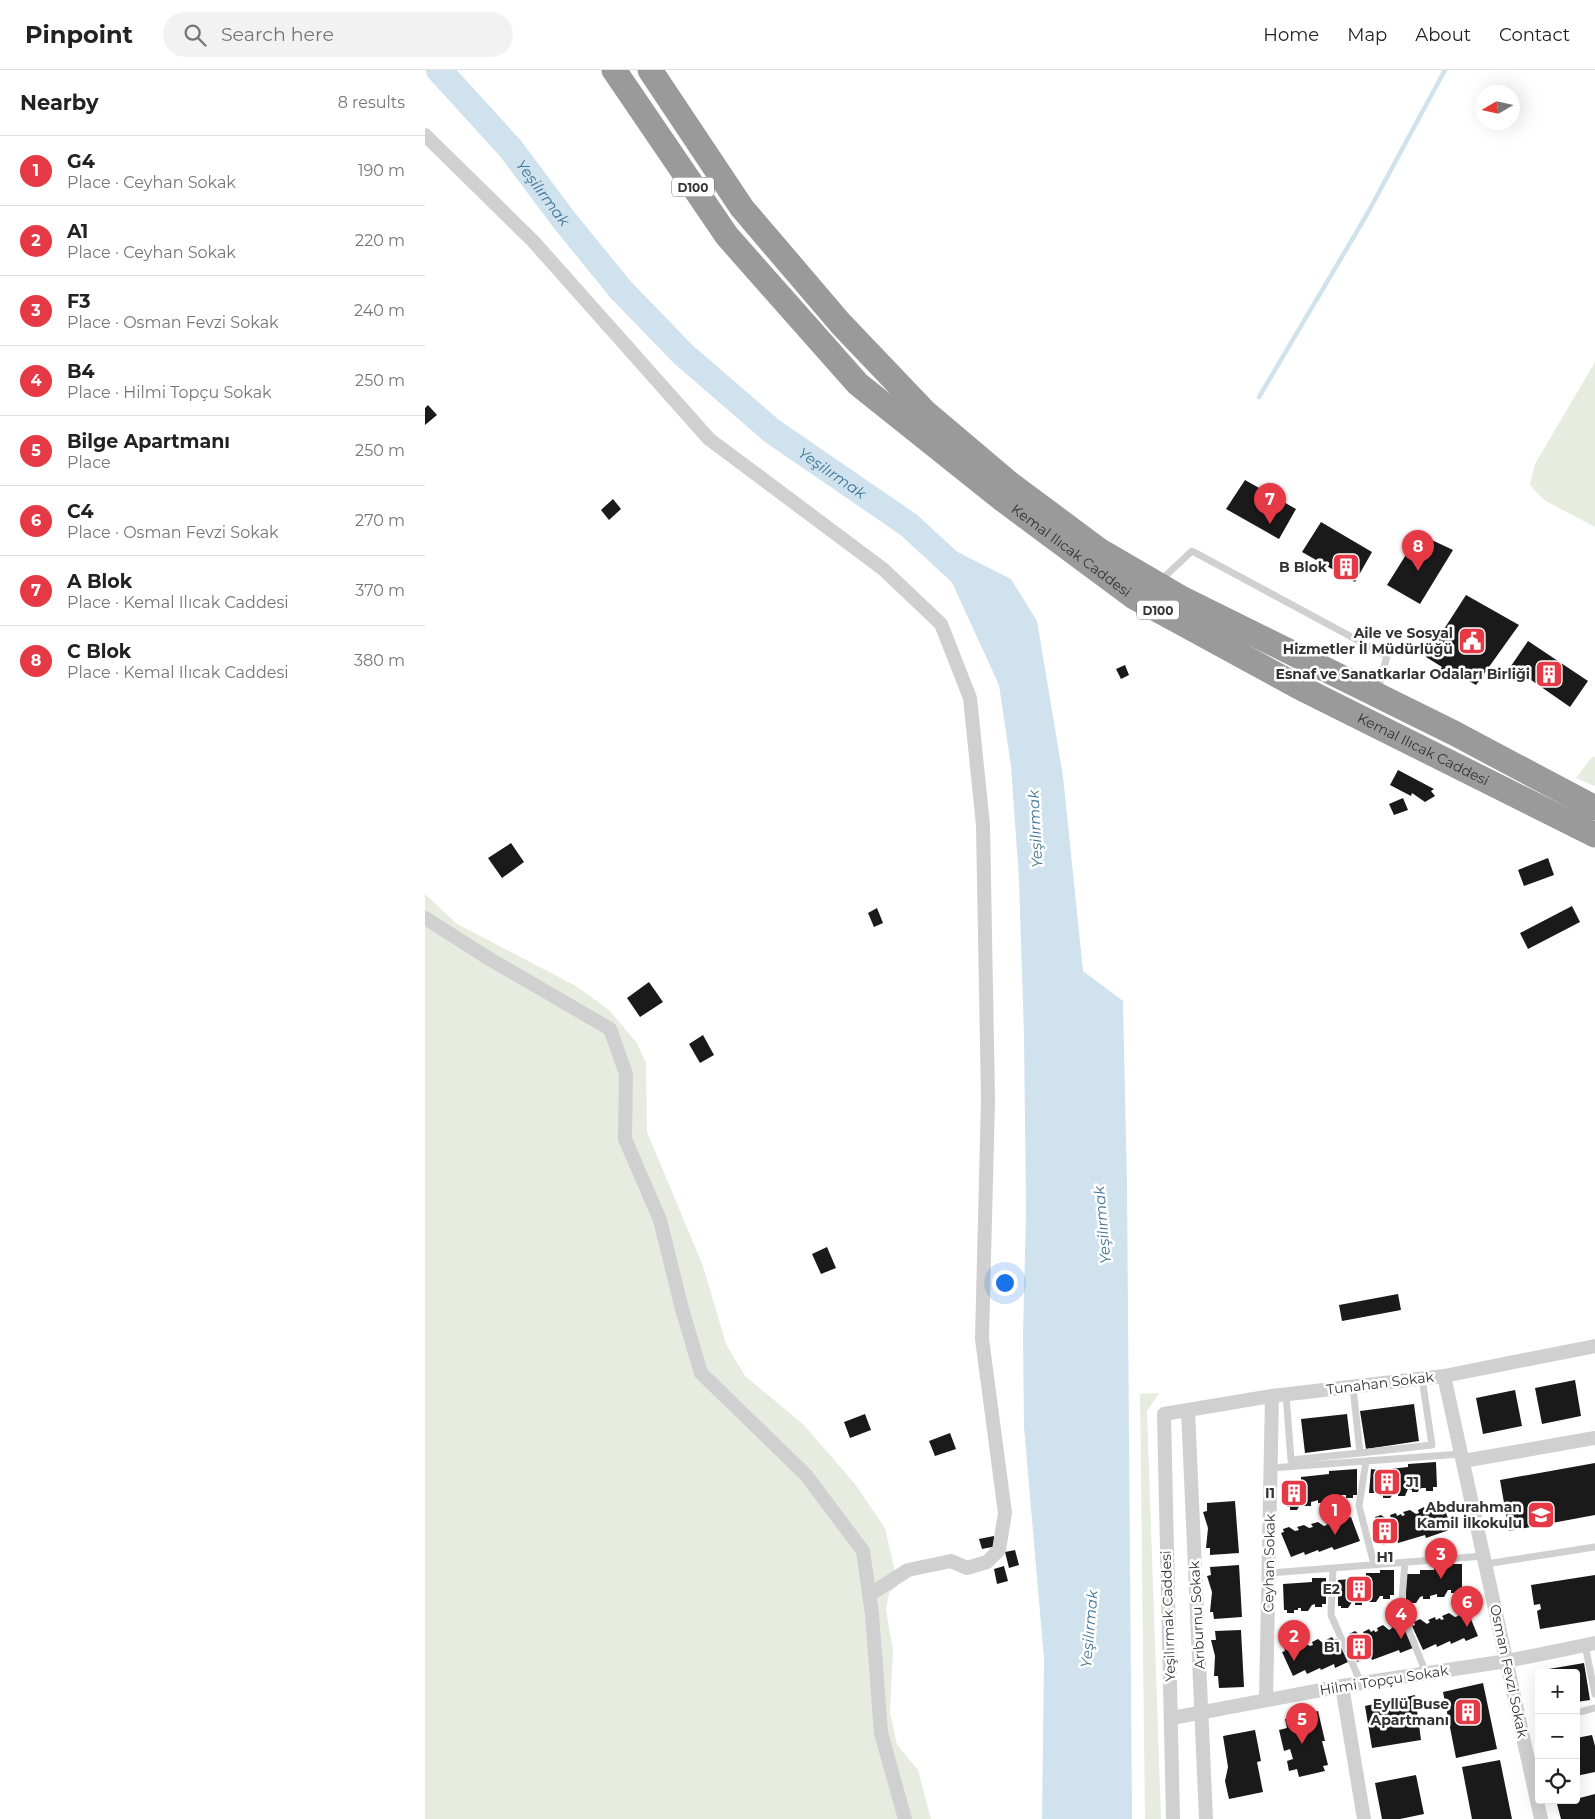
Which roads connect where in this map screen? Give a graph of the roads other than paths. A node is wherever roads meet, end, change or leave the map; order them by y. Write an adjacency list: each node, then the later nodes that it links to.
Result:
1 (614, 70): 7 (highway, Kemal Ilıcak Caddesi / D100)
2 (650, 70): 4 (highway, Kemal Ilıcak Caddesi / D100)
3 (425, 135): 28 (street)
4 (1157, 584): 5 (highway, Kemal Ilıcak Caddesi / D100); 5 (lane)
5 (1377, 695): 6 (highway, Kemal Ilıcak Caddesi / D100)
6 (1595, 808)
7 (1595, 835)
8 (425, 918): 28 (street)
9 (1595, 1346): 10 (street, Tunahan Sokak)
10 (1444, 1376): 11 (street, Tunahan Sokak); 19 (street, Osman Fevzi Sokak)
11 (1423, 1378): 12 (street, Tunahan Sokak); 18 (lane)
12 (1353, 1387): 13 (street, Tunahan Sokak); 18 (lane)
13 (1286, 1395): 14 (street, Tunahan Sokak); 18 (lane)
14 (1272, 1396): 15 (street, Tunahan Sokak); 21 (street, Ceyhan Sokak)
15 (1188, 1410): 16 (street, Tunahan Sokak); 37 (street, Arıburnu Sokak)
16 (1164, 1414): 39 (street, Yeşilırmak Caddesi)
17 (1595, 1438): 19 (street)
18 (1360, 1453)
19 (1462, 1457): 20 (lane); 23 (street, Osman Fevzi Sokak)
20 (1367, 1461): 21 (lane); 25 (lane)
21 (1271, 1468): 27 (street, Ceyhan Sokak)
22 (1595, 1547): 23 (lane)
23 (1485, 1560): 24 (lane); 30 (street, Osman Fevzi Sokak)
24 (1405, 1562): 25 (lane); 31 (lane)
25 (1373, 1564): 26 (lane)
26 (1333, 1568): 27 (lane); 32 (lane)
27 (1269, 1573): 35 (street, Ceyhan Sokak)
28 (869, 1595): 40 (street)
29 (1590, 1644): 30 (street, Hilmi Topçu Sokak); 34 (lane)
30 (1507, 1661): 31 (street, Hilmi Topçu Sokak); 44 (street, Osman Fevzi Sokak)
31 (1426, 1673): 32 (street, Hilmi Topçu Sokak)
32 (1361, 1683): 33 (street, Hilmi Topçu Sokak)
33 (1342, 1686): 35 (street, Hilmi Topçu Sokak); 43 (street)
34 (1595, 1694)
35 (1266, 1699): 37 (street, Hilmi Topçu Sokak)
36 (1595, 1708): 38 (lane)
37 (1201, 1712): 39 (street, Hilmi Topçu Sokak); 42 (street, Arıburnu Sokak)
38 (1580, 1712)
39 (1172, 1718): 41 (street, Yeşilırmak Caddesi)
40 (905, 1819)
41 (1173, 1819)
42 (1206, 1819)
43 (1364, 1819)
44 (1541, 1819)

